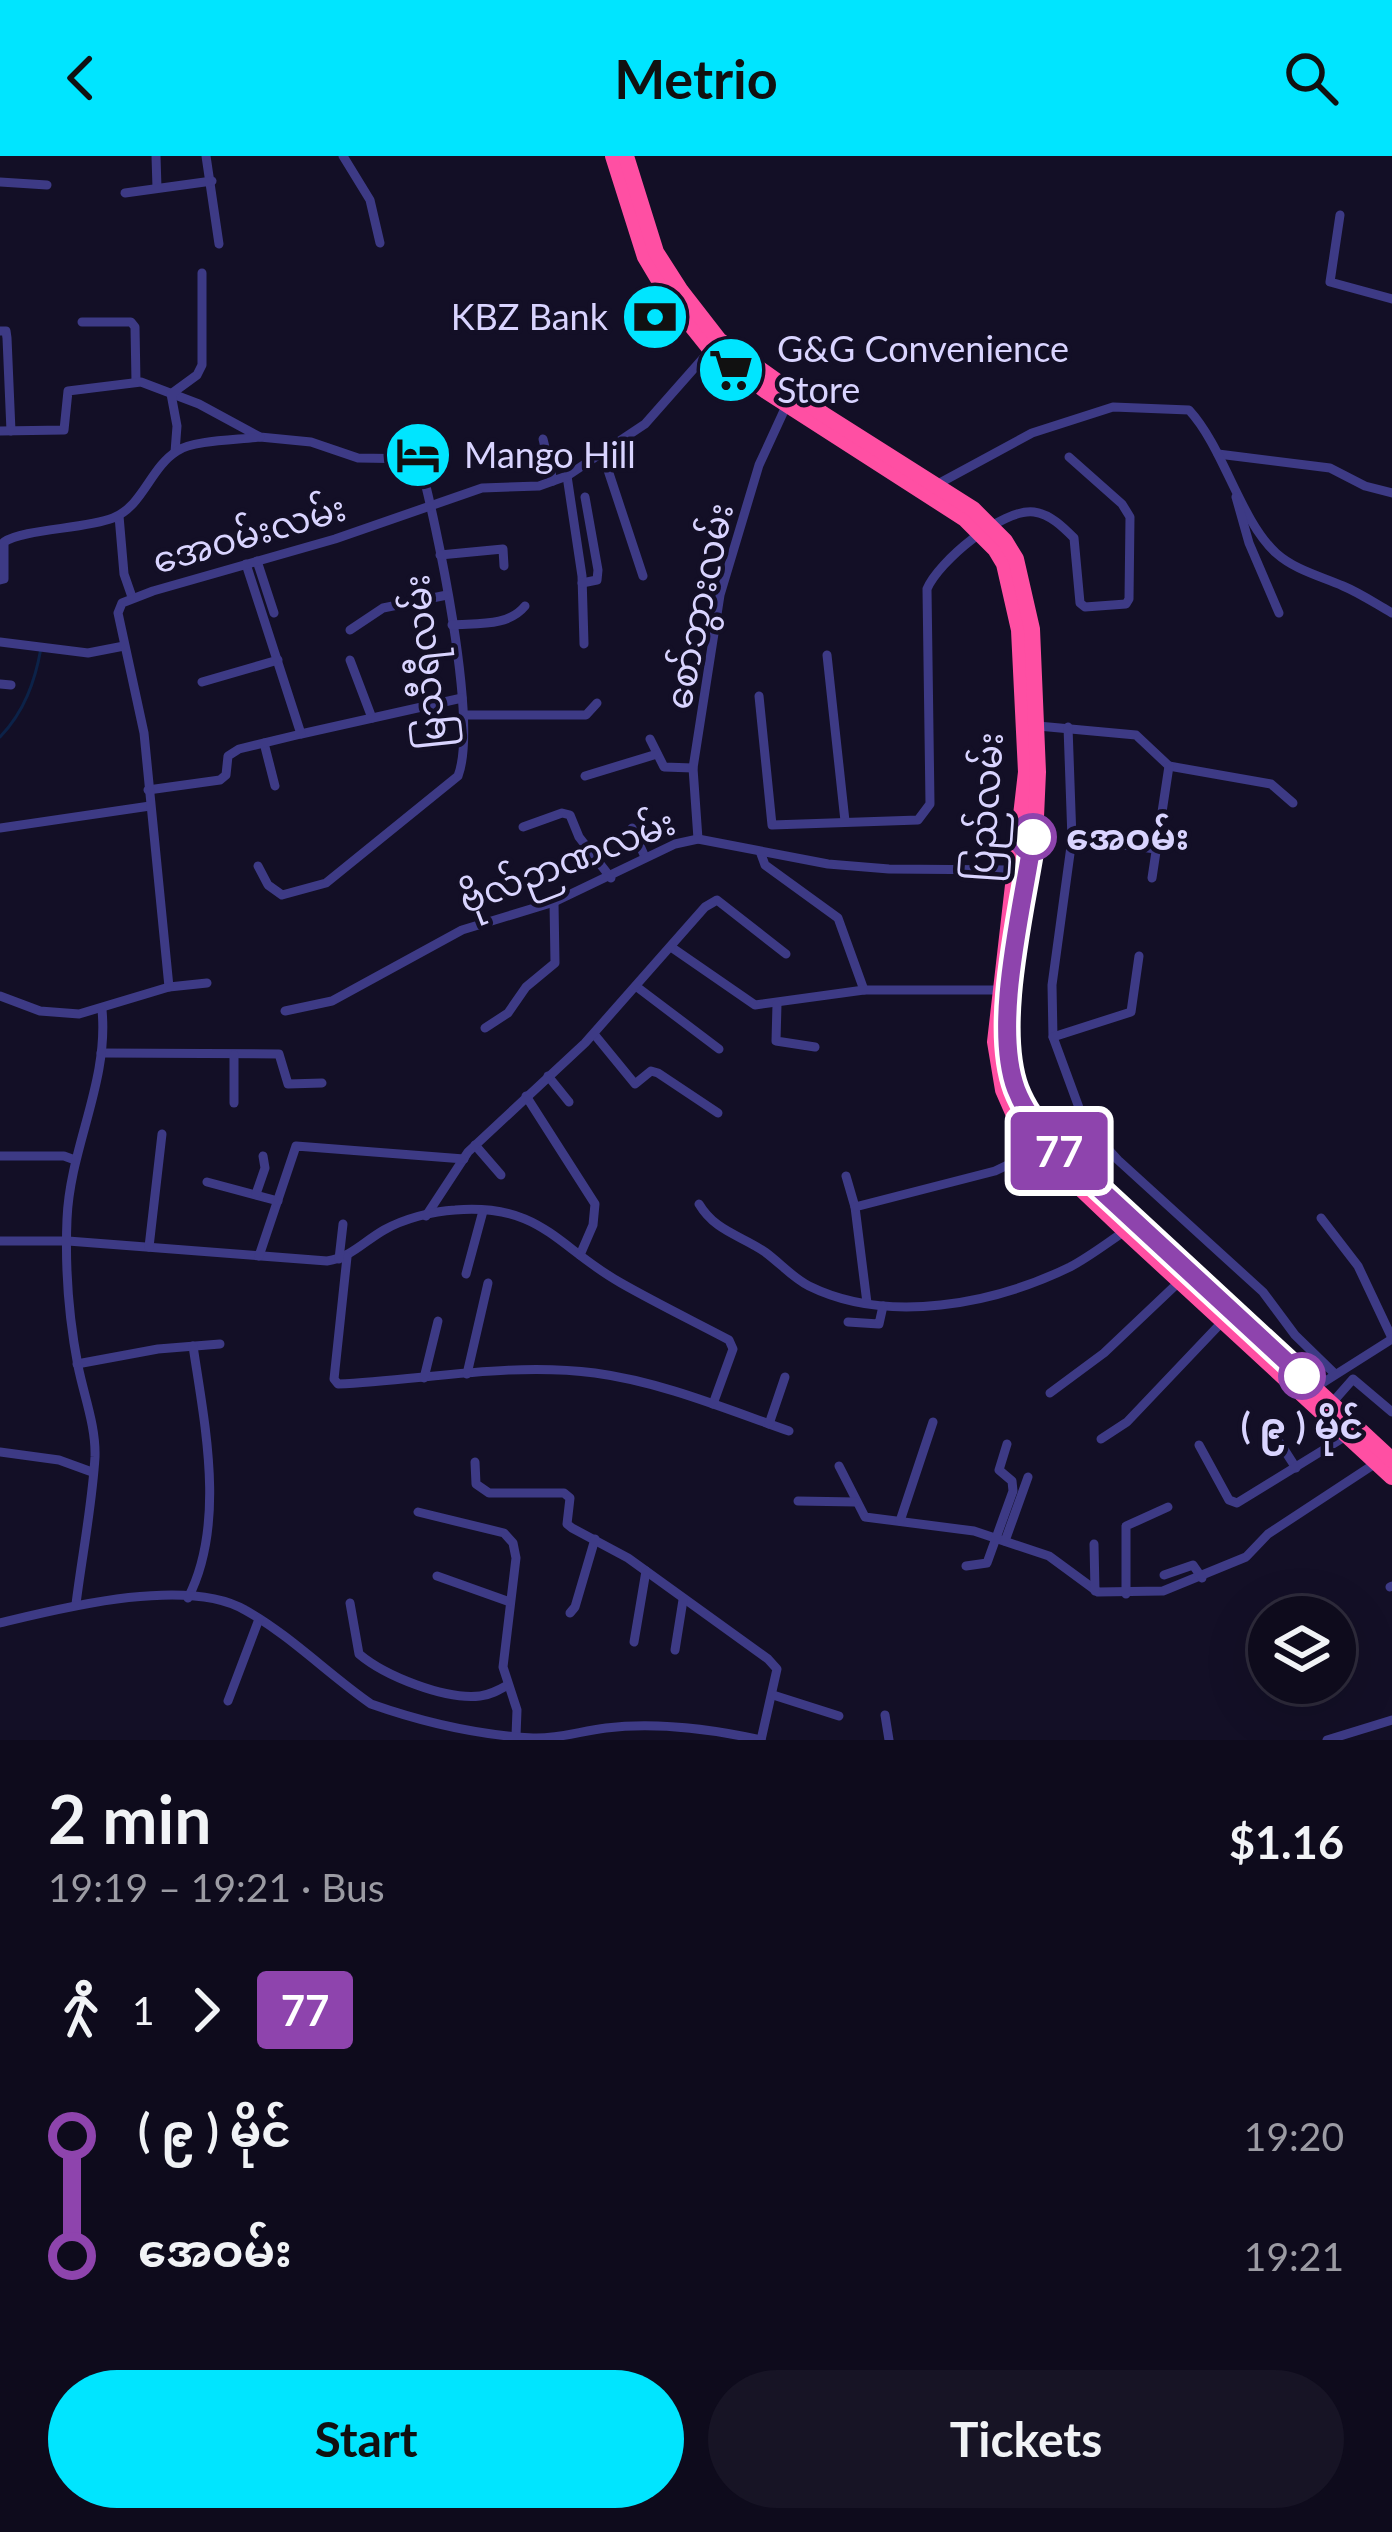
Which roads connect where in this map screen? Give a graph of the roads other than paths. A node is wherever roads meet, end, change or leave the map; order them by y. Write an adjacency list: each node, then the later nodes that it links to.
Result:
1 (156, 156): 9 (street)
2 (206, 156): 6 (street)
3 (343, 156): 12 (street)
4 (613, 156): 18 (highway, ပြည်လမ်း)
5 (626, 156): 18 (highway, ပြည်လမ်း)
6 (212, 181): 9 (street); 13 (street)
7 (0, 182): 8 (street)
8 (47, 184)
9 (158, 188): 10 (street)
10 (125, 193)
11 (1340, 214): 15 (street)
12 (380, 243)
13 (219, 244)
14 (202, 273): 20 (street)
15 (1392, 299)
16 (82, 322): 19 (street)
17 (0, 332): 22 (street)
18 (715, 345): 21 (highway, ပြည်လမ်း); 27 (street, အေဝမ်းလမ်း)
19 (136, 382): 20 (street); 22 (street)
20 (171, 394): 23 (street); 25 (street)
21 (791, 398): 32 (highway, ပြည်လမ်း); 72 (street, စော်ဘွားလမ်း)
22 (5, 431)
23 (260, 437): 25 (street); 35 (street, မြသီရီလမ်း)
24 (543, 439): 31 (street)
25 (175, 452): 36 (street)
26 (1218, 454): 30 (street); 32 (street); 33 (street)
27 (602, 455): 29 (street, အေဝမ်းလမ်း); 42 (street)
28 (1069, 457): 37 (street)
29 (567, 476): 31 (street, အေဝမ်းလမ်း); 44 (street)
30 (1231, 480): 49 (street); 50 (street)
31 (553, 482): 35 (street, အေဝမ်းလမ်း)
32 (933, 490): 37 (highway, ပြည်လမ်း)
33 (1392, 493)
34 (585, 497): 44 (street)
35 (432, 505): 39 (street, မြသီရီလမ်း); 40 (street, အေဝမ်းလမ်း)
36 (119, 516): 38 (street); 46 (street)
37 (986, 530): 65 (highway, ပြည်လမ်း); 78 (street); 88 (highway, ပြည်လမ်း)
38 (2, 543): 43 (street)
39 (440, 555): 41 (street); 45 (street, မြသီရီလမ်း)
40 (251, 562): 46 (street, အေဝမ်းလမ်း); 48 (street); 57 (street)
41 (504, 566)
42 (643, 576)
43 (0, 580)
44 (582, 583): 54 (street)
45 (447, 595): 51 (street, မြသီရီလမ်း); 52 (street)
46 (132, 597): 55 (street, အေဝမ်းလမ်း)
47 (525, 606): 51 (street)
48 (274, 613)
49 (1279, 613)
50 (1392, 613)
51 (452, 625): 61 (street, မြသီရီလမ်း)
52 (350, 630)
53 (0, 642): 55 (street)
54 (584, 644)
55 (124, 646): 75 (street, အေဝမ်းလမ်း)
56 (827, 656): 78 (street)
57 (278, 660): 59 (street); 67 (street)
58 (350, 660): 64 (street)
59 (202, 682)
60 (760, 696): 78 (street)
61 (462, 698): 63 (street, မြသီရီလမ်း); 64 (street)
62 (597, 704): 63 (street)
63 (464, 715): 87 (street, မြသီရီလမ်း)
64 (372, 718): 67 (street)
65 (1038, 726): 66 (street); 88 (highway, ပြည်လမ်း)
66 (1068, 728): 71 (street); 83 (street)
67 (301, 734): 69 (street)
68 (650, 739): 70 (street)
69 (264, 743): 74 (street); 75 (street)
70 (657, 754): 72 (street); 73 (street)
71 (1169, 766): 76 (street); 84 (street)
72 (693, 768): 82 (street, စော်ဘွားလမ်း)
73 (585, 776)
74 (275, 786)
75 (148, 790): 77 (street, အေဝမ်းလမ်း)
76 (1293, 803)
77 (150, 806): 81 (street); 96 (street, အေဝမ်းလမ်း)
78 (845, 820)
79 (523, 827): 89 (street)
80 (632, 827): 86 (street)
81 (0, 828)
82 (698, 839): 85 (street, ဗိုလ်ဉာဏလမ်း); 86 (street, ဗိုလ်ဉာဏလမ်း)
83 (1072, 839): 84 (street); 106 (street)
84 (1156, 849): 90 (street)
85 (760, 854): 88 (street, ဗိုလ်ဉာဏလမ်း); 98 (street)
86 (645, 857): 89 (street, ဗိုလ်ဉာဏလမ်း)
87 (258, 866)
88 (1022, 871): 99 (highway, ပြည်လမ်း)
89 (611, 878): 91 (street, ဗိုလ်ဉာဏလမ်း)
90 (1152, 878)
91 (554, 902): 103 (street, ဗိုလ်ဉာဏလမ်း); 104 (street)
92 (671, 947): 93 (street); 97 (street); 101 (street)
93 (786, 954)
94 (1139, 956): 106 (street)
95 (207, 983): 96 (street)
96 (169, 987): 102 (street)
97 (637, 987): 105 (street); 108 (street)
98 (864, 990): 99 (street); 101 (street)
99 (1004, 990): 119 (highway, ပြည်လမ်း)
100 (0, 996): 102 (street)
101 (777, 1004): 107 (street)
102 (102, 1010): 109 (street)
103 (285, 1011)
104 (485, 1028)
105 (594, 1034): 111 (street); 116 (street)
106 (1053, 1037): 154 (street)
107 (815, 1047)
108 (719, 1049)
109 (101, 1053): 110 (street); 123 (street)
110 (234, 1055): 112 (street); 115 (street)
111 (548, 1076): 113 (street); 114 (street)
112 (322, 1083)
113 (526, 1096): 118 (street); 140 (street)
114 (568, 1102)
115 (234, 1103)
116 (718, 1113)
117 (162, 1134): 138 (street)
118 (475, 1144): 122 (street); 124 (street)
119 (1046, 1147): 130 (street); 135 (highway, ပြည်လမ်း)
120 (0, 1156): 123 (street)
121 (263, 1156): 127 (street)
122 (464, 1159): 128 (street); 132 (street)
123 (75, 1160): 136 (street)
124 (501, 1174)
125 (846, 1177): 130 (street)
126 (207, 1182): 127 (street)
127 (256, 1194): 128 (street)
128 (278, 1201): 139 (street)
129 (699, 1204): 145 (street)
130 (855, 1207): 145 (street)
131 (483, 1211): 132 (street); 140 (street); 142 (street)
132 (426, 1216): 141 (street)
133 (1321, 1218): 150 (street)
134 (343, 1224): 141 (street)
135 (1131, 1227): 143 (highway, ပြည်လမ်း); 146 (street)
136 (68, 1240): 137 (street); 138 (street); 153 (street)
137 (0, 1241)
138 (149, 1247): 139 (street)
139 (259, 1256): 141 (street)
140 (580, 1256): 160 (street)
141 (343, 1258): 157 (street)
142 (466, 1274)
143 (1184, 1277): 147 (highway, ပြည်လမ်း); 159 (street)
144 (488, 1283): 155 (street)
145 (866, 1303): 146 (street)
146 (883, 1306): 149 (street)
147 (1227, 1318): 158 (highway, ပြည်လမ်း); 167 (street)
148 (437, 1321): 157 (street)
149 (848, 1322)
150 (1392, 1338): 154 (street)
151 (220, 1344): 152 (street)
152 (193, 1346): 153 (street); 194 (street)
153 (77, 1364): 176 (street)
154 (1334, 1373): 158 (street)
155 (467, 1374): 157 (street); 160 (street)
156 (785, 1377): 164 (street)
157 (424, 1378)
158 (1310, 1392): 161 (highway, ပြည်လမ်း); 166 (highway, ပြည်လမ်း)
159 (1050, 1393)
160 (712, 1404): 164 (street)
161 (1331, 1404): 162 (street); 172 (highway, ပြည်လမ်း)
162 (1392, 1412)
163 (933, 1422): 183 (street)
164 (769, 1424): 165 (street)
165 (789, 1431)
166 (1347, 1436): 172 (highway, ပြည်လမ်း); 175 (street)
167 (1101, 1439)
168 (1280, 1443): 175 (street)
169 (1007, 1444): 185 (street)
170 (1199, 1445): 175 (street)
171 (0, 1452): 176 (street)
172 (1386, 1460): 177 (highway, ပြည်လမ်း); 191 (street)
173 (475, 1462): 184 (street)
174 (839, 1466): 180 (street)
175 (1296, 1468)
176 (92, 1472): 198 (street)
177 (1392, 1477)
178 (1028, 1478): 185 (street)
179 (798, 1502): 180 (street)
180 (856, 1502): 183 (street)
181 (1168, 1507): 193 (street)
182 (418, 1512): 196 (street)
183 (900, 1521): 185 (street)
184 (595, 1539): 188 (street); 199 (street)
185 (1001, 1540): 187 (street); 192 (street)
186 (1094, 1544): 192 (street)
187 (966, 1566)
188 (646, 1571): 195 (street); 202 (street)
189 (1164, 1575): 191 (street)
190 (437, 1576): 196 (street)
191 (1202, 1578): 193 (street)
192 (1095, 1591): 193 (street)
193 (1126, 1594)
194 (188, 1598): 198 (street); 200 (street)
195 (683, 1600): 203 (street); 205 (street)
196 (511, 1602): 204 (street)
197 (350, 1603): 204 (street)
198 (76, 1604): 201 (street)
199 (570, 1613)
200 (259, 1619): 206 (street); 210 (street)
201 (0, 1623)
202 (634, 1642)
203 (675, 1650)
204 (508, 1685): 210 (street)
205 (773, 1695): 208 (street); 212 (street)
206 (228, 1701)
207 (885, 1715): 213 (street)
208 (839, 1716)
209 (1392, 1720): 214 (street)
210 (517, 1736): 211 (street)
211 (728, 1737): 212 (street)
212 (761, 1740)
213 (889, 1740)
214 (1328, 1740)

